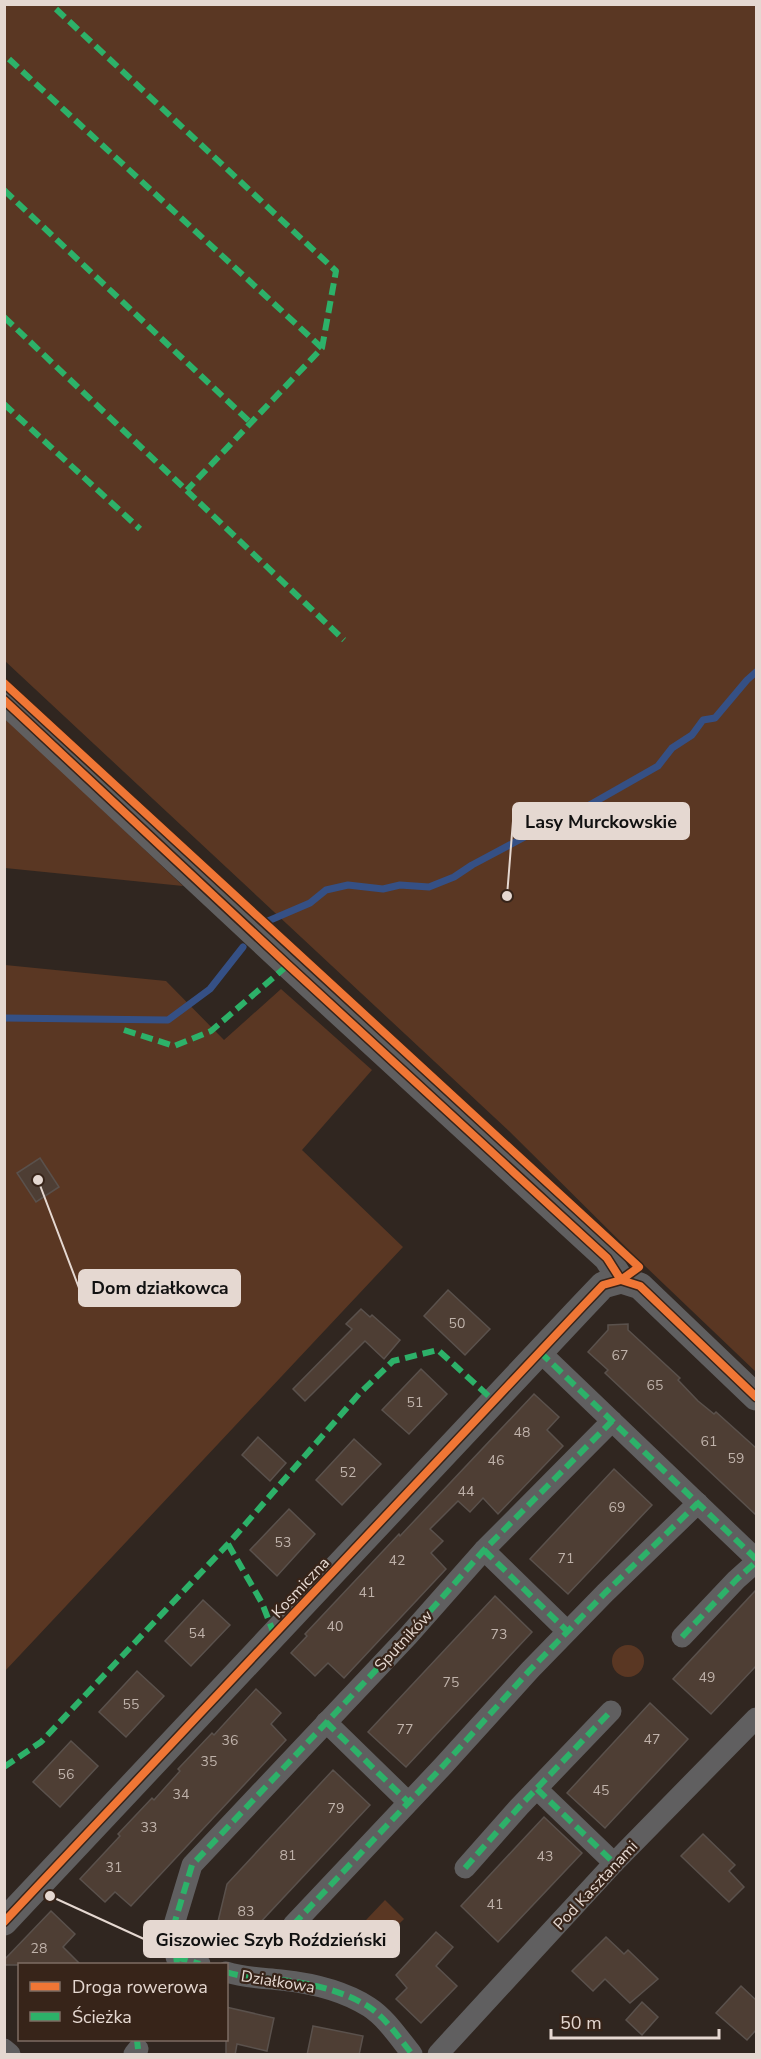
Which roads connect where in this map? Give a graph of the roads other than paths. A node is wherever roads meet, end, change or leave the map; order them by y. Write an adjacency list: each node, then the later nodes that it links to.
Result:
1 (4, 700): 2 (street)
2 (621, 1280): 3 (street, Kosmiczna); 4 (street)
3 (540, 1352): 5 (street); 18 (street, Kosmiczna)
4 (756, 1397)
5 (612, 1421): 6 (street); 7 (street, Sputników)
6 (698, 1503): 8 (street); 9 (street)
7 (484, 1550): 9 (street); 13 (street, Sputników)
8 (756, 1561): 10 (street)
9 (567, 1631): 15 (street)
10 (682, 1637)
11 (611, 1711): 14 (street)
12 (756, 1718): 16 (street, Pod Kasztanami)
13 (326, 1722): 15 (street); 20 (street, Sputników)
14 (537, 1789): 16 (street); 17 (street)
15 (408, 1802): 19 (street)
16 (614, 1863): 25 (street, Pod Kasztanami)
17 (465, 1868)
18 (4, 1922)
19 (293, 1925)
20 (194, 1963)
21 (228, 1973): 24 (street, Działkowa)
22 (4, 2049): 23 (street)
23 (10, 2055)
24 (412, 2055)
25 (438, 2055)

